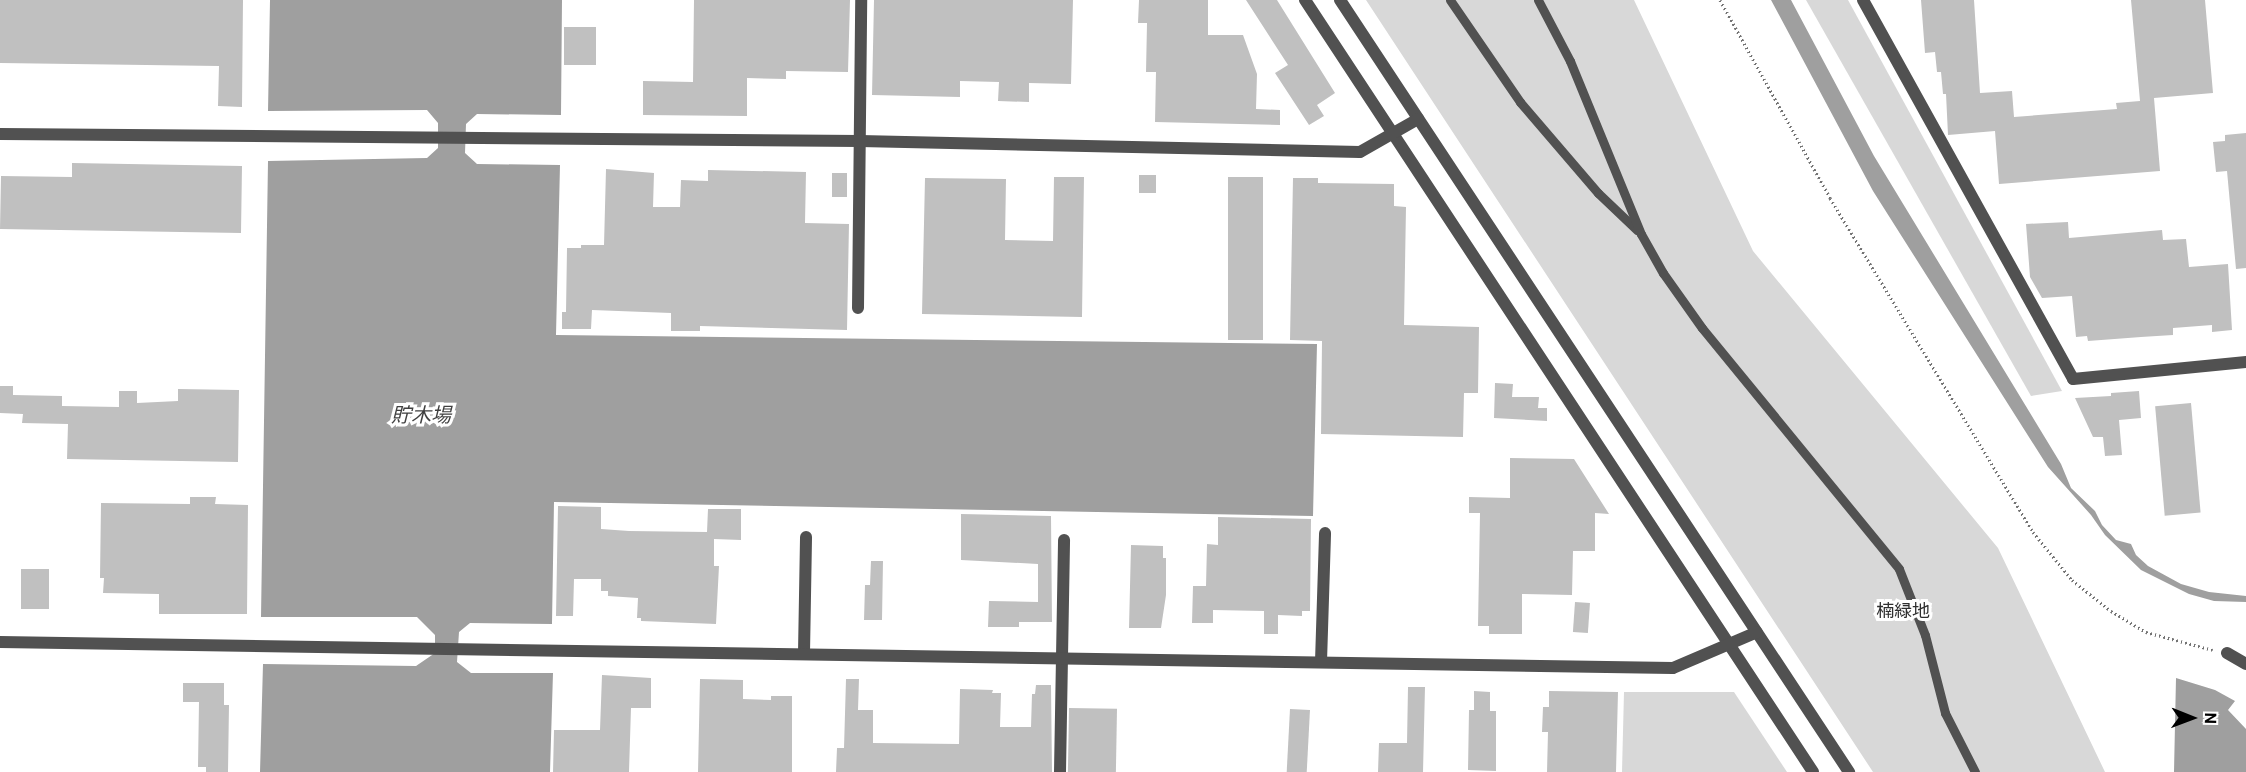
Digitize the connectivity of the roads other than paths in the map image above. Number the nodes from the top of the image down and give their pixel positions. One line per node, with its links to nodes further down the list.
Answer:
1 (861, 0): 10 (street)
2 (1305, 0): 9 (street)
3 (1340, 0): 7 (street)
4 (1449, 0): 11 (lane)
5 (1538, 0): 11 (lane)
6 (1863, 0): 13 (street)
7 (1418, 119): 9 (street); 17 (street)
8 (0, 134): 10 (street)
9 (1392, 134): 10 (street); 19 (street)
10 (860, 141): 12 (street)
11 (1641, 234): 28 (lane)
12 (858, 308)
13 (2246, 362)
14 (1325, 533): 23 (street)
15 (806, 537): 21 (street)
16 (1064, 540): 22 (street)
17 (1757, 633): 19 (street); 27 (street)
18 (0, 642): 21 (street)
19 (1728, 644): 23 (street); 26 (street)
20 (2246, 652): 24 (street)
21 (804, 653): 22 (street)
22 (1061, 657): 23 (street); 25 (street)
23 (1320, 662)
24 (2246, 664)
25 (1060, 772)
26 (1813, 772)
27 (1849, 772)
28 (1975, 772)

